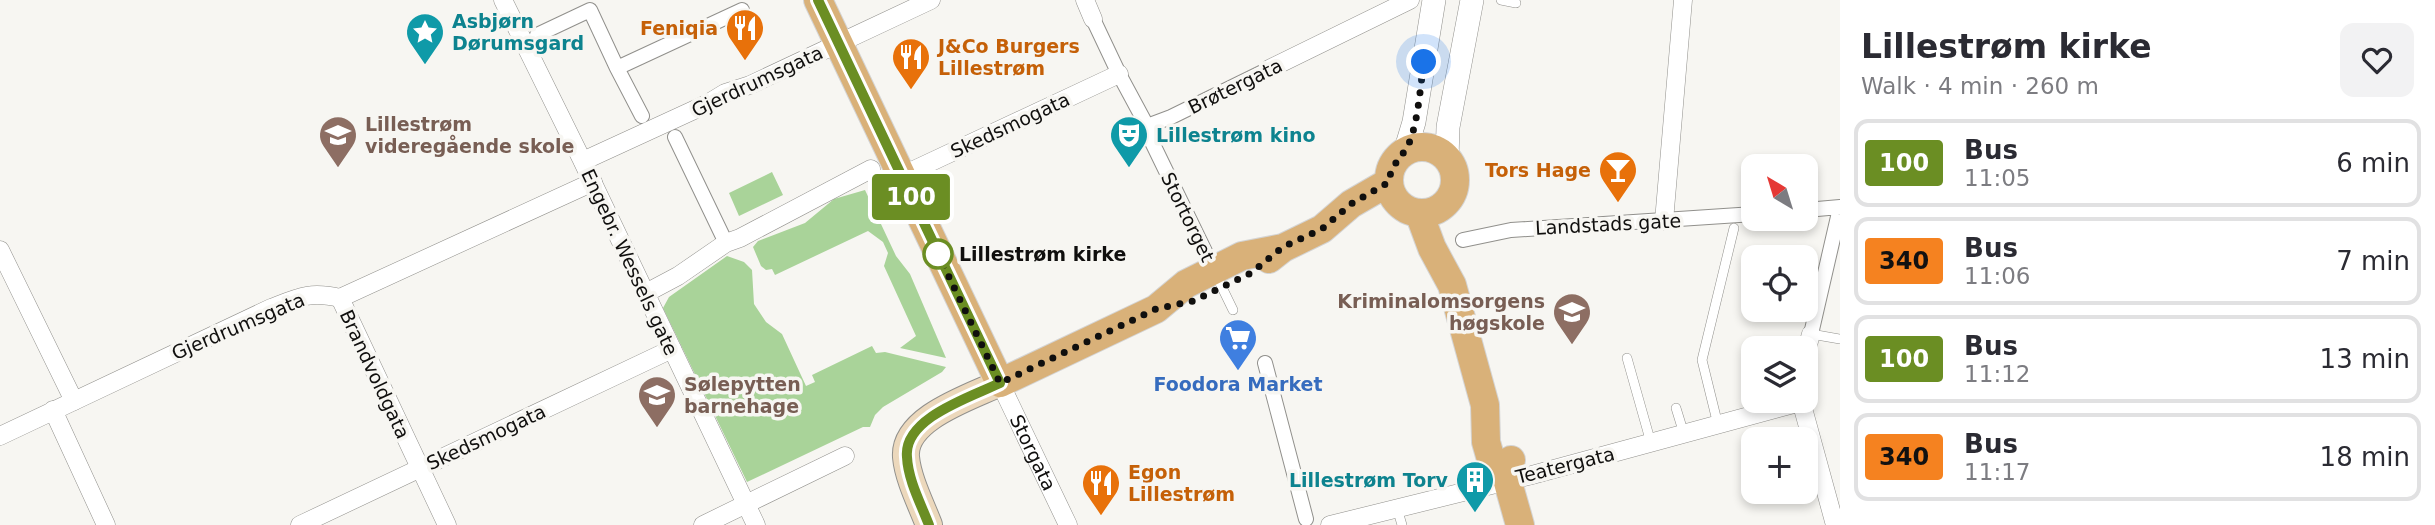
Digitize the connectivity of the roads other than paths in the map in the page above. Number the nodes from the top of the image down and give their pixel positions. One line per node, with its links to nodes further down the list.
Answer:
1 (503, 0): 22 (street, Engebr. Wessels gate)
2 (818, 0): 13 (main road, Storgata)
3 (931, 0): 13 (street, Gjerdrumsgata)
4 (1410, 0): 15 (street, Brøtergata)
5 (1433, 0): 20 (street)
6 (1472, 0): 21 (street)
7 (1501, 0): 9 (lane)
8 (1683, 0): 30 (street)
9 (1516, 3)
10 (742, 10): 14 (street)
11 (1085, 11): 16 (street)
12 (537, 34): 14 (street)
13 (839, 44): 22 (street, Gjerdrumsgata); 24 (main road, Storgata)
14 (617, 68): 17 (street)
15 (1269, 69): 18 (street, Brøtergata)
16 (1119, 74): 18 (street); 24 (street, Skedsmogata)
17 (642, 116)
18 (1147, 125): 35 (street, Stortorget)
19 (675, 137): 33 (street)
20 (1405, 152): 21 (main road); 26 (main road)
21 (1447, 159): 26 (main road)
22 (583, 161): 25 (street, Engebr. Wessels gate)
23 (872, 169): 33 (street)
24 (901, 176): 43 (main road, Storgata)
25 (593, 182): 36 (street, Engebr. Wessels gate); 37 (street)
26 (1413, 201): 35 (main road); 55 (main road)
27 (1818, 212): 29 (street)
28 (1741, 215): 30 (street, Landstads gate)
29 (1839, 215): 38 (street)
30 (1664, 222): 32 (street, Landstads gate)
31 (1734, 228): 49 (lane)
32 (1463, 240)
33 (726, 243): 36 (street)
34 (0, 250): 44 (street)
35 (1223, 289): 43 (main road)
36 (646, 293): 40 (street, Engebr. Wessels gate)
37 (340, 298): 44 (street, Gjerdrumsgata); 54 (street, Brandvoldgata)
38 (1811, 334): 39 (lane)
39 (1840, 339)
40 (672, 349): 54 (street, Skedsmogata); 56 (street, Engebr. Wessels gate)
41 (1627, 358): 52 (lane)
42 (1265, 363): 58 (street)
43 (1000, 383): 64 (main road); 65 (street, Storgata)
44 (74, 401): 46 (street, Gjerdrumsgata)
45 (1676, 408): 50 (lane)
46 (53, 410): 51 (street, Gjerdrumsgata); 59 (street)
47 (1761, 413): 49 (street, Teatergata)
48 (1804, 413): 68 (street)
49 (1718, 425): 50 (street, Teatergata)
50 (1684, 434): 52 (street, Teatergata)
51 (0, 436)
52 (1651, 443): 55 (street, Teatergata)
53 (845, 456): 56 (street)
54 (419, 468): 60 (street, Skedsmogata); 61 (street, Brandvoldgata)
55 (1507, 480): 57 (street, Teatergata); 67 (main road)
56 (746, 504): 62 (street); 63 (street, Engebr. Wessels gate)
57 (1400, 516): 66 (street, Teatergata)
58 (1306, 519)
59 (106, 525)
60 (300, 525)
61 (447, 525)
62 (703, 525)
63 (756, 525)
64 (929, 525)
65 (1068, 525)
66 (1329, 525)
67 (1520, 525)
68 (1835, 525)

